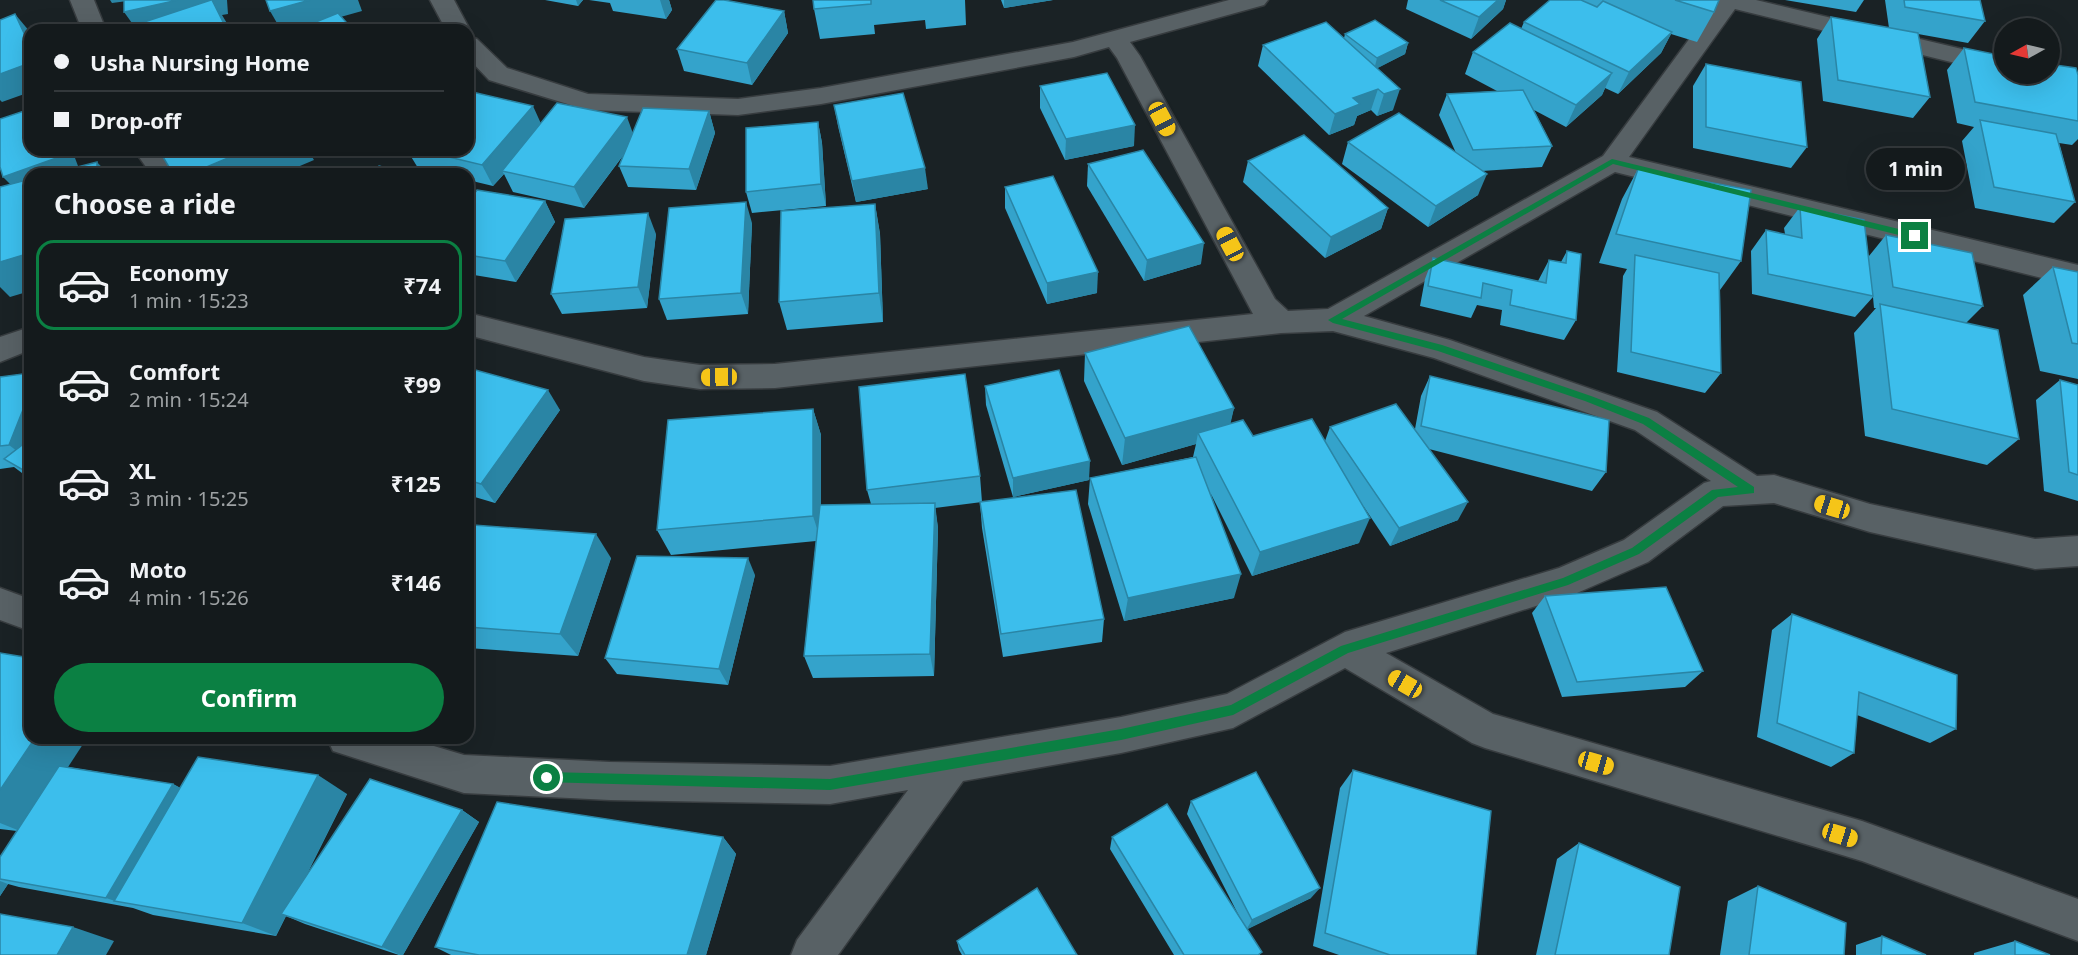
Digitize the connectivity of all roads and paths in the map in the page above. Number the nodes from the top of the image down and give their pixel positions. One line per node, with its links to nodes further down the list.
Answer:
1 (82, 0): 5 (street)
2 (442, 0): 6 (street)
3 (1256, 0): 7 (street)
4 (1730, 0): 9 (street); 10 (street)
5 (92, 24)
6 (455, 24)
7 (1114, 38): 8 (street); 13 (street)
8 (474, 50)
9 (1994, 65)
10 (1612, 162): 11 (street); 12 (street)
11 (2078, 276)
12 (1333, 320): 13 (street); 17 (street)
13 (1281, 322): 14 (street)
14 (474, 326)
15 (24, 340): 16 (street)
16 (0, 350)
17 (1751, 490): 18 (street); 21 (street)
18 (2078, 551)
19 (0, 604): 20 (street)
20 (24, 613)
21 (1345, 649): 23 (street); 24 (street)
22 (366, 744): 23 (street)
23 (951, 765): 25 (street)
24 (2078, 920)
25 (812, 955)

